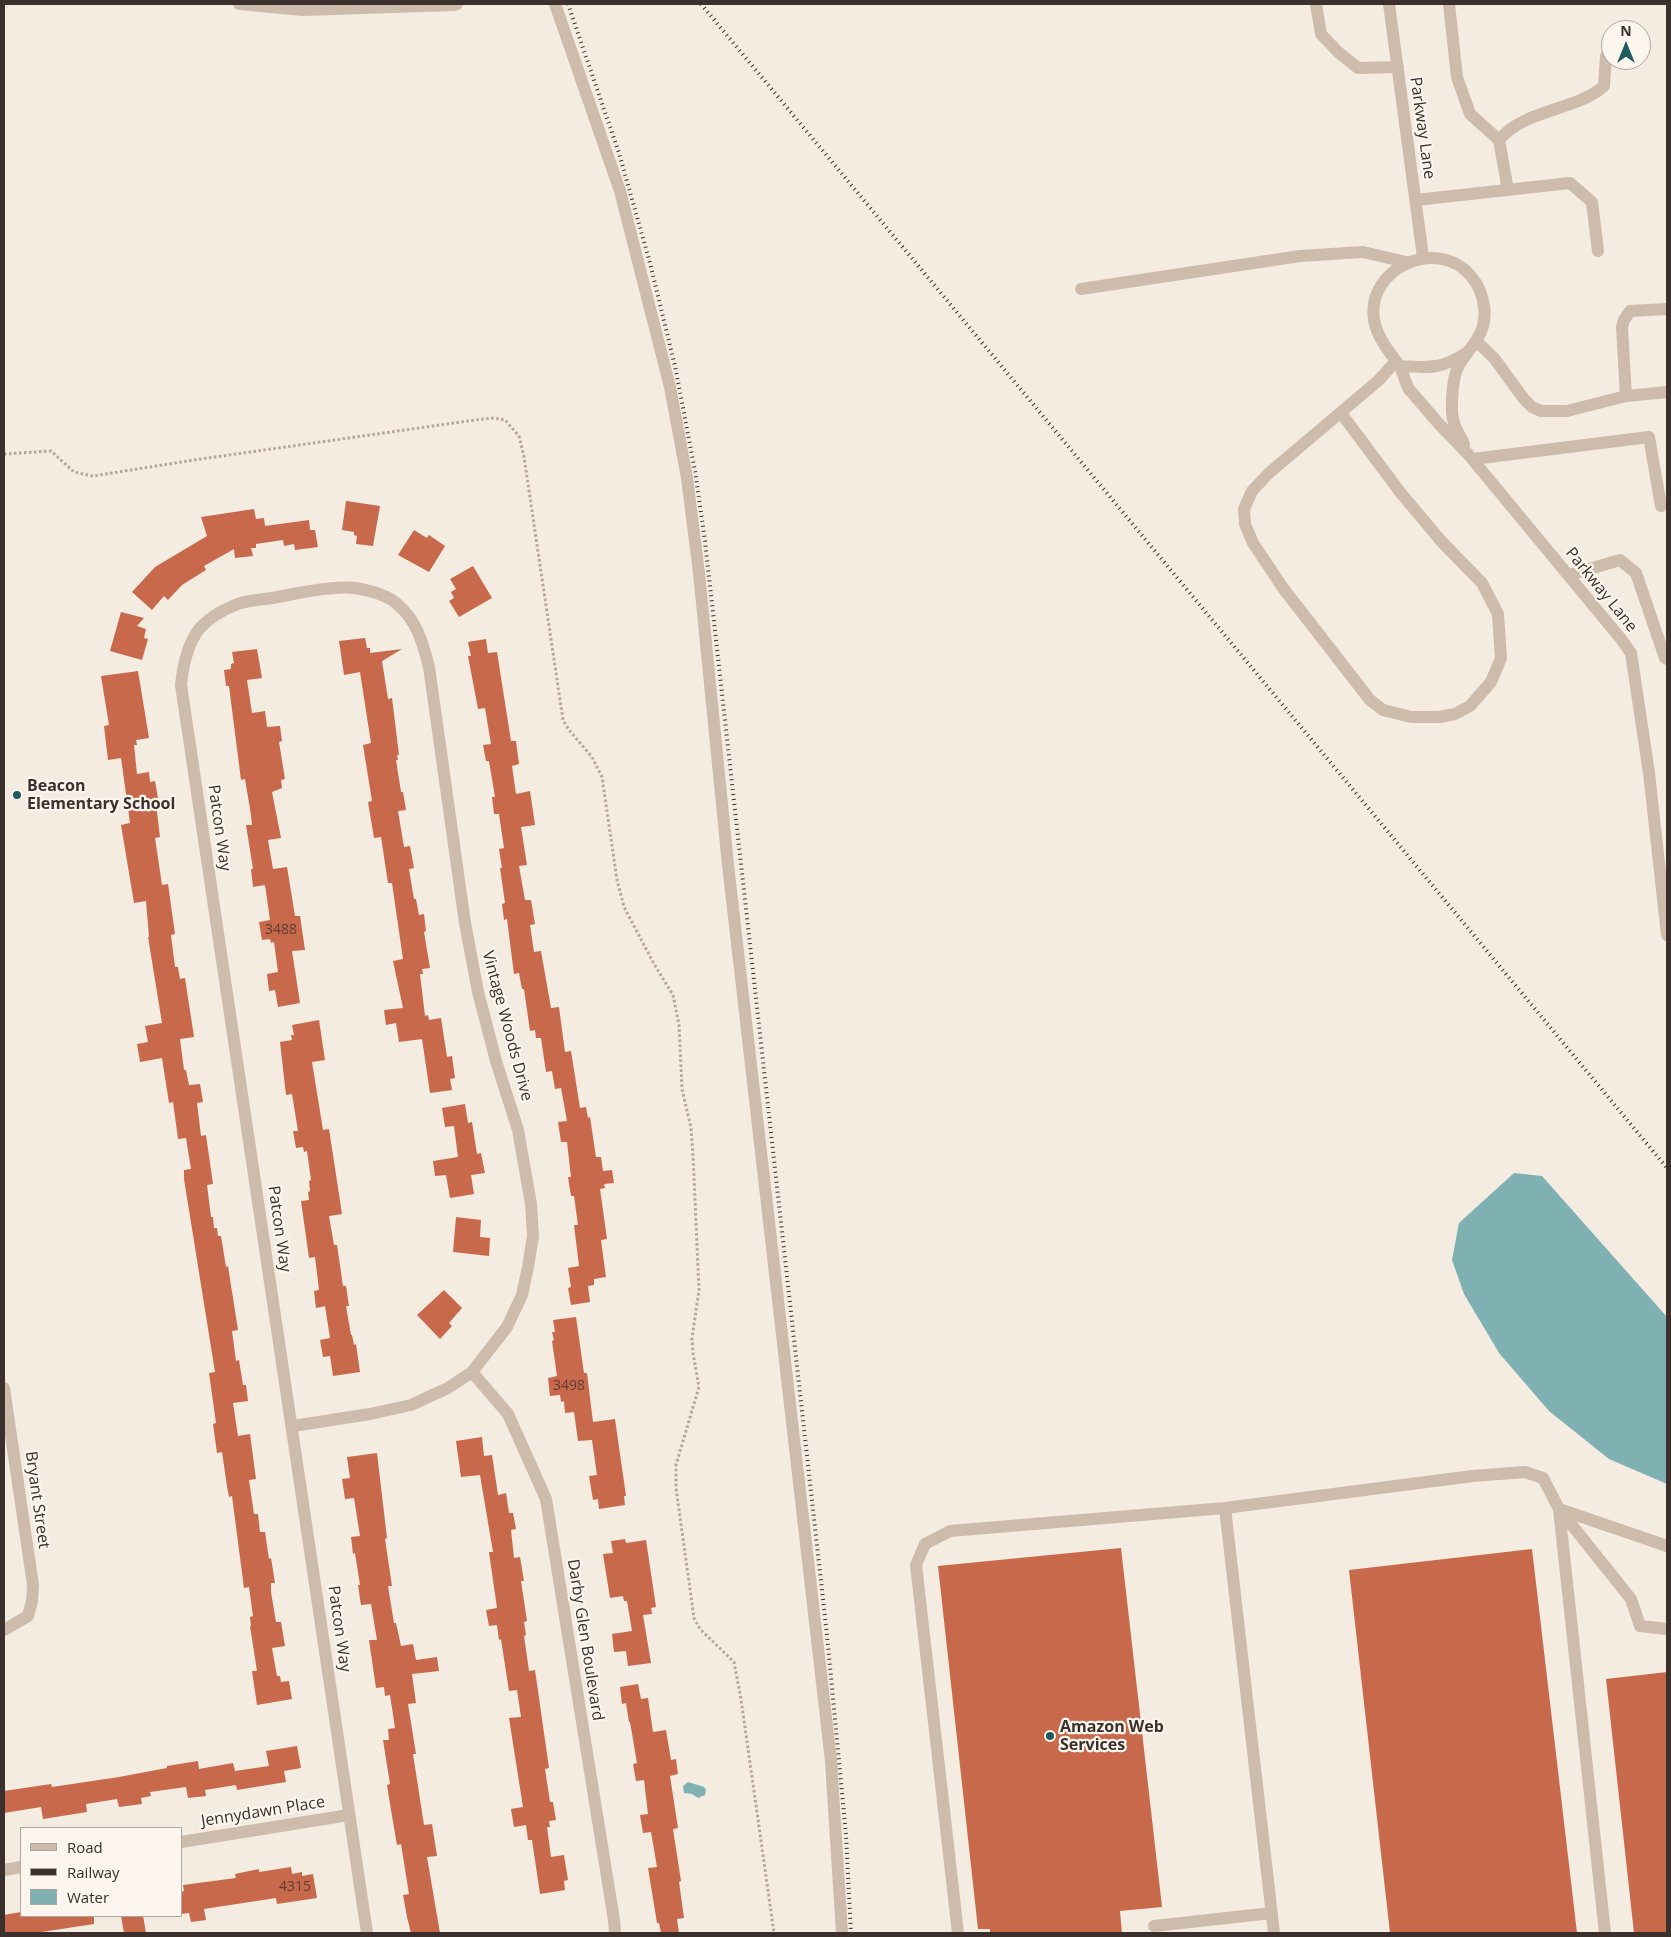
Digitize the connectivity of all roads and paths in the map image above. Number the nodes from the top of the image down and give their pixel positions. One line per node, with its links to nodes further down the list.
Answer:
1 (239, 4): 2 (street)
2 (457, 4)
3 (555, 4): 47 (street)
4 (1316, 4): 7 (street)
5 (1389, 4): 7 (street, Parkway Lane)
6 (1449, 4): 9 (street)
7 (1398, 67): 11 (street, Parkway Lane)
8 (1605, 70): 9 (street)
9 (1499, 140): 10 (street)
10 (1508, 190): 11 (street); 12 (street)
11 (1416, 200): 13 (street, Parkway Lane)
12 (1598, 251)
13 (1423, 258): 14 (street); 17 (street)
14 (1406, 262): 15 (street); 19 (street)
15 (1081, 289)
16 (1667, 309): 21 (street)
17 (1476, 341): 18 (street); 21 (street)
18 (1468, 352): 19 (street); 24 (street, Parkway Lane)
19 (1398, 363): 22 (street); 24 (street, Parkway Lane)
20 (1667, 392): 21 (street)
21 (1626, 396)
22 (1340, 413): 22 (street)
23 (4, 454): 46 (path)
24 (1471, 456): 25 (street); 26 (street, Parkway Lane)
25 (1661, 506)
26 (1569, 575): 28 (street); 29 (street, Parkway Lane)
27 (289, 595): 30 (street, Vintage Woods Drive); 32 (street, Patcon Way)
28 (1667, 659)
29 (1667, 935)
30 (472, 1372): 32 (street, Vintage Woods Drive); 45 (street, Darby Glen Boulevard)
31 (4, 1388): 37 (street, Bryant Street)
32 (293, 1426): 38 (street, Patcon Way)
33 (1225, 1508): 34 (street); 42 (street); 48 (street)
34 (1559, 1509): 35 (street); 36 (street); 50 (street)
35 (1667, 1546)
36 (1667, 1629)
37 (4, 1630)
38 (349, 1815): 39 (street, Jennydawn Place); 44 (street, Patcon Way)
39 (182, 1842)
40 (20, 1867): 41 (street)
41 (4, 1870)
42 (1272, 1913): 43 (street); 49 (street)
43 (1154, 1926)
44 (367, 1933)
45 (615, 1933)
46 (774, 1933)
47 (842, 1933)
48 (958, 1933)
49 (1274, 1933)
50 (1605, 1933)

